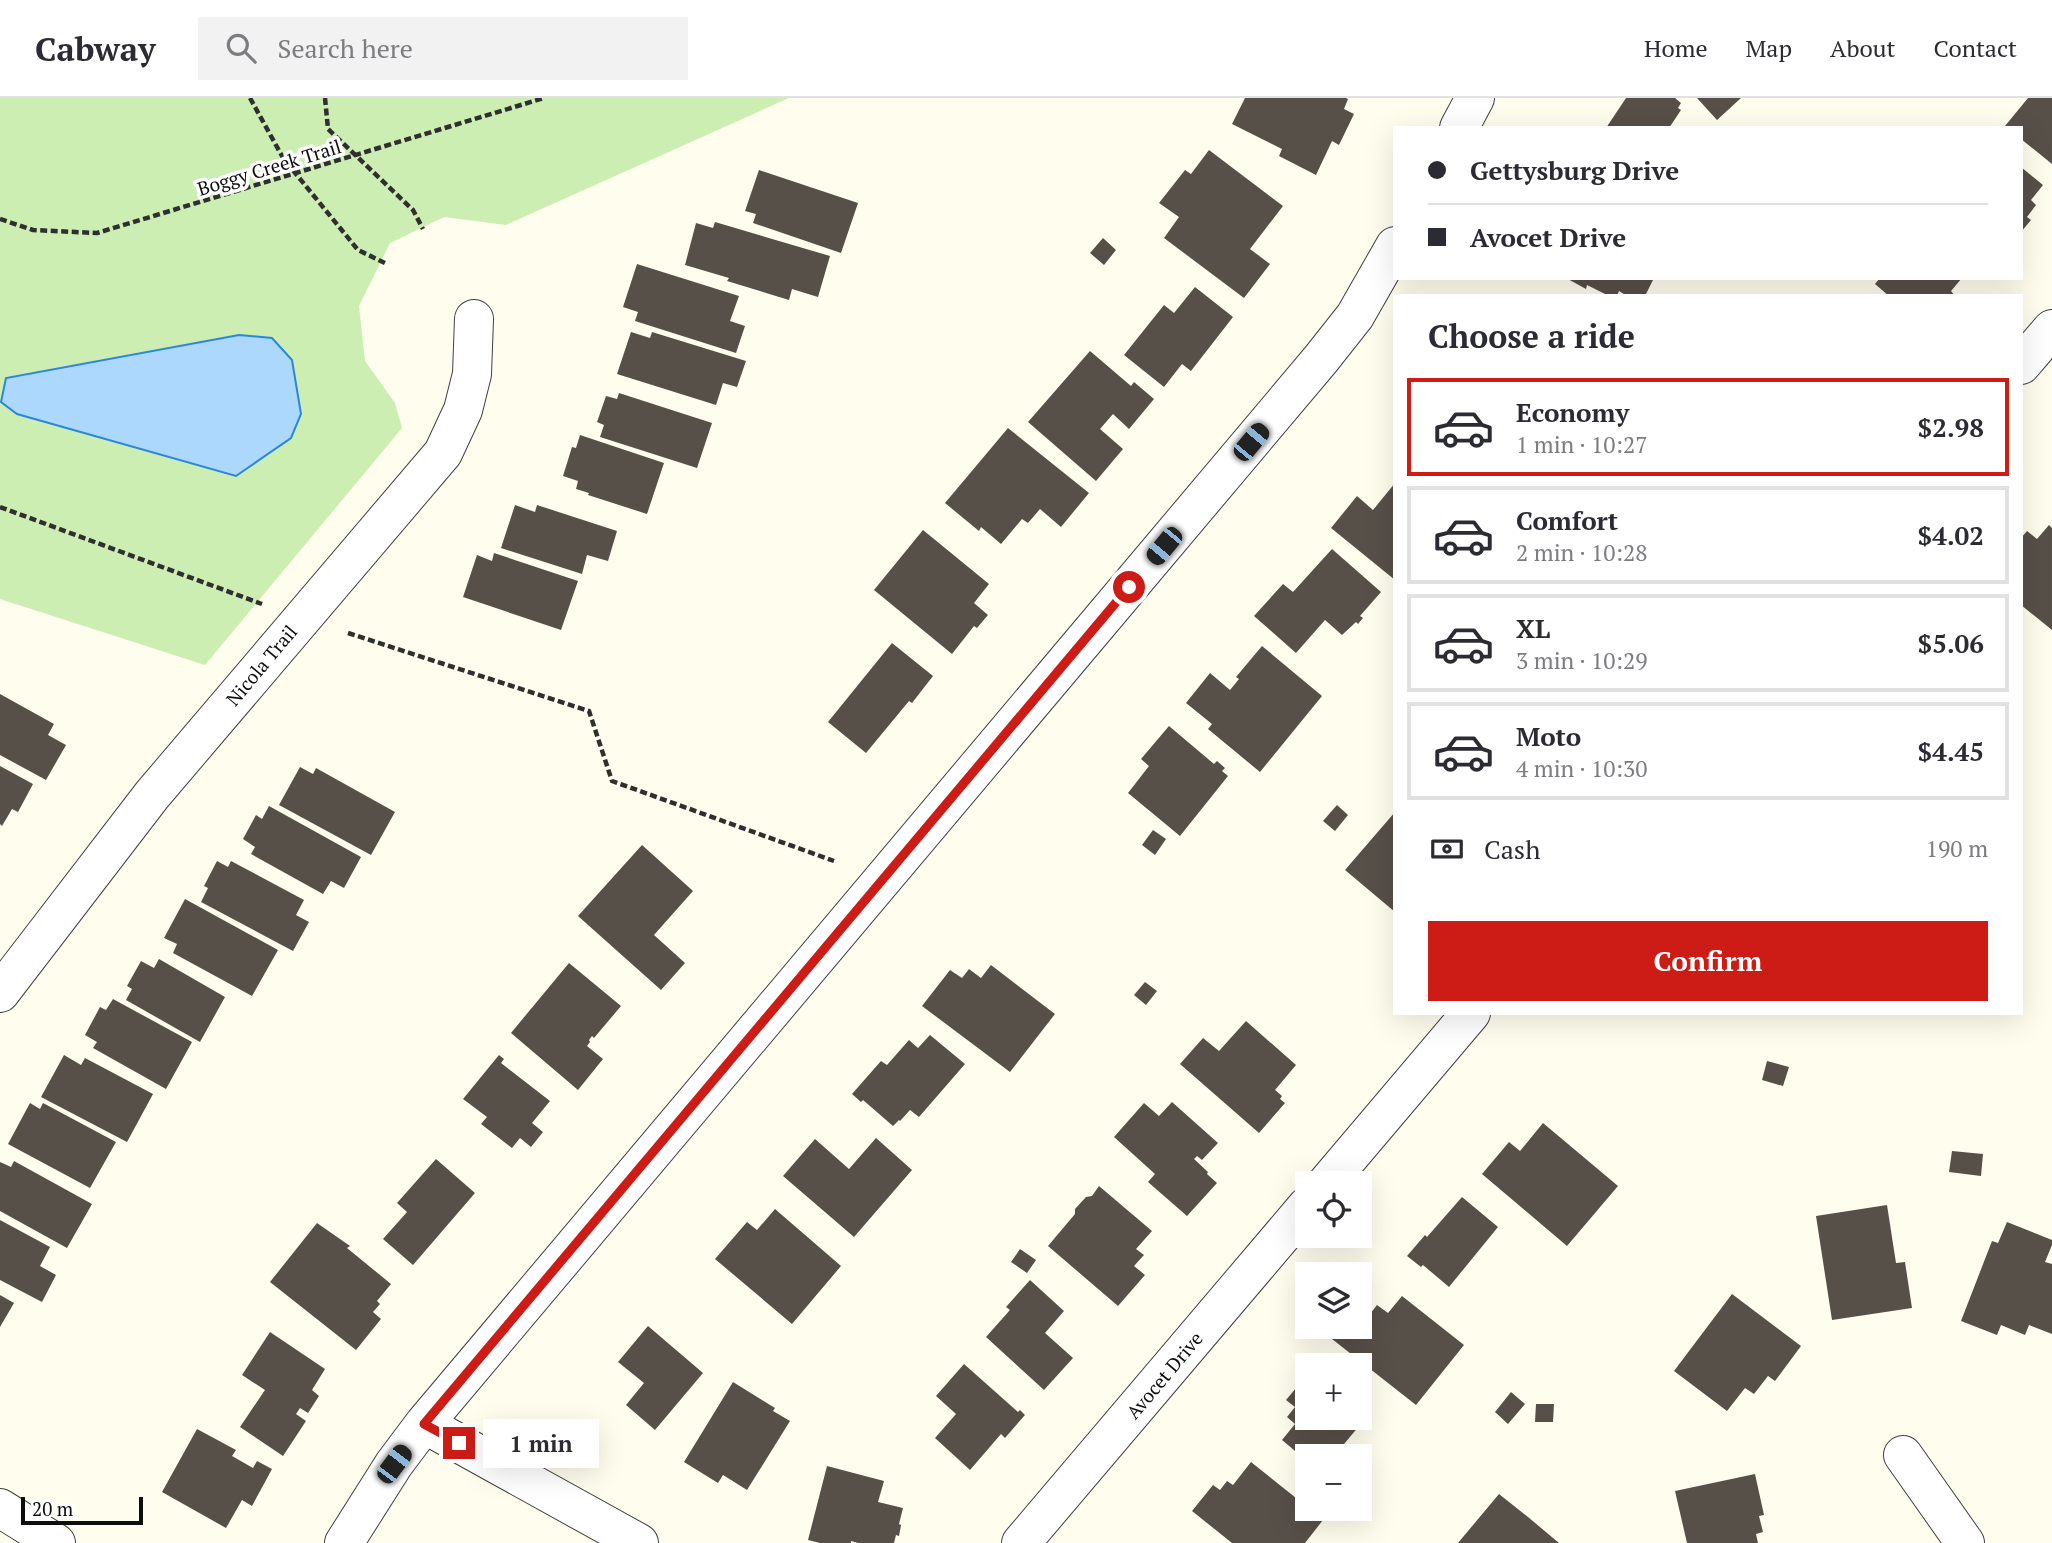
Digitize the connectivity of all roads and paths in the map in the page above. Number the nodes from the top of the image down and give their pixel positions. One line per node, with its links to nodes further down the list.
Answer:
1 (250, 98): 7 (path)
2 (325, 98): 6 (path)
3 (544, 98): 6 (path, Boggy Creek Trail)
4 (1475, 98): 5 (street)
5 (1460, 126)
6 (355, 156): 7 (path, Boggy Creek Trail); 9 (path)
7 (296, 174): 8 (path, Boggy Creek Trail); 11 (path)
8 (0, 219)
9 (423, 229)
10 (1393, 250): 23 (street)
11 (385, 263)
12 (474, 319): 19 (street, Nicola Trail)
13 (2052, 329): 14 (street)
14 (2023, 363)
15 (0, 508): 16 (path)
16 (266, 605)
17 (348, 633): 18 (path)
18 (834, 861)
19 (0, 993)
20 (1469, 1015): 21 (street)
21 (1337, 1171)
22 (1295, 1220): 29 (street, Avocet Drive)
23 (424, 1424): 27 (street); 28 (street)
24 (1903, 1455): 30 (street)
25 (0, 1508): 26 (street)
26 (57, 1543)
27 (344, 1543)
28 (639, 1543)
29 (1021, 1543)
30 (1965, 1543)

